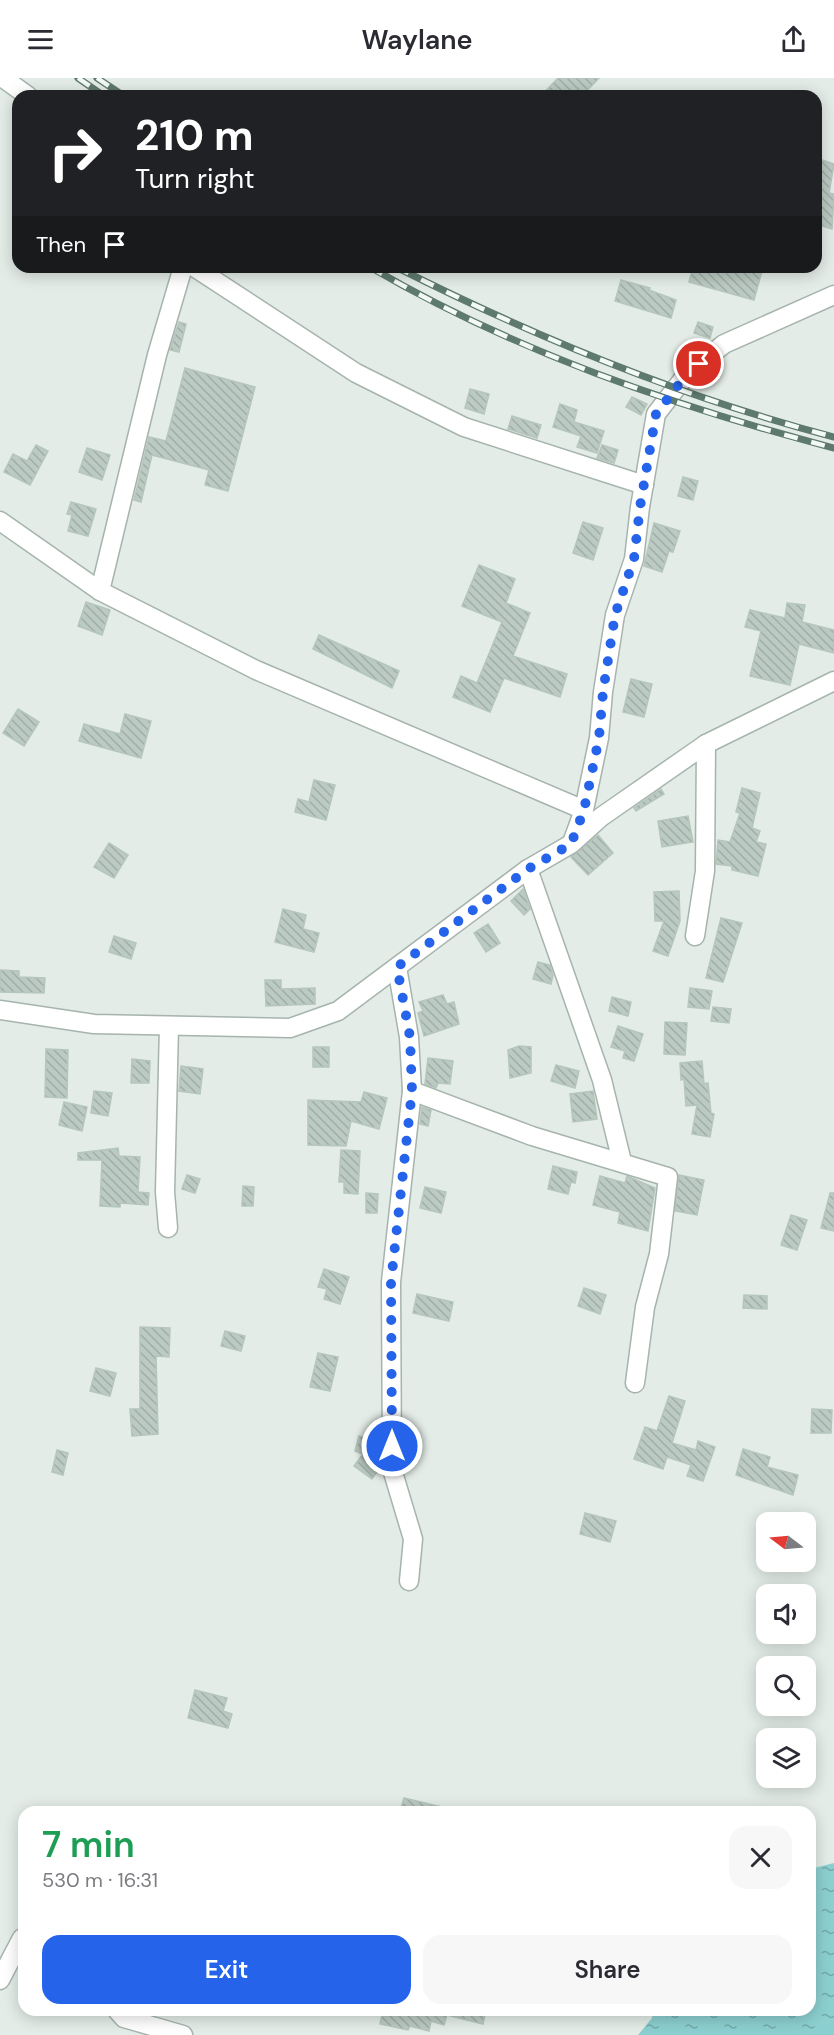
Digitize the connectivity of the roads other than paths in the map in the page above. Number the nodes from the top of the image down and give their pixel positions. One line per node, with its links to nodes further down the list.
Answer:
1 (3, 78): 2 (street)
2 (20, 90)
3 (181, 273): 8 (street)
4 (203, 273): 6 (street)
5 (834, 295): 6 (street)
6 (644, 485): 11 (street)
7 (0, 521): 8 (street)
8 (100, 591): 11 (street)
9 (834, 681): 10 (street)
10 (706, 744): 12 (street); 14 (street)
11 (584, 810): 12 (street)
12 (571, 844): 13 (street)
13 (528, 869): 15 (street); 19 (street)
14 (695, 936)
15 (397, 967): 17 (street); 18 (street)
16 (0, 1010): 17 (street)
17 (169, 1026): 20 (street)
18 (412, 1091): 19 (street); 22 (street)
19 (622, 1162): 21 (street)
20 (168, 1228)
21 (635, 1383)
22 (409, 1581)
23 (18, 1946): 24 (street)
24 (0, 1980)
25 (122, 2016): 26 (street)
26 (183, 2035)

